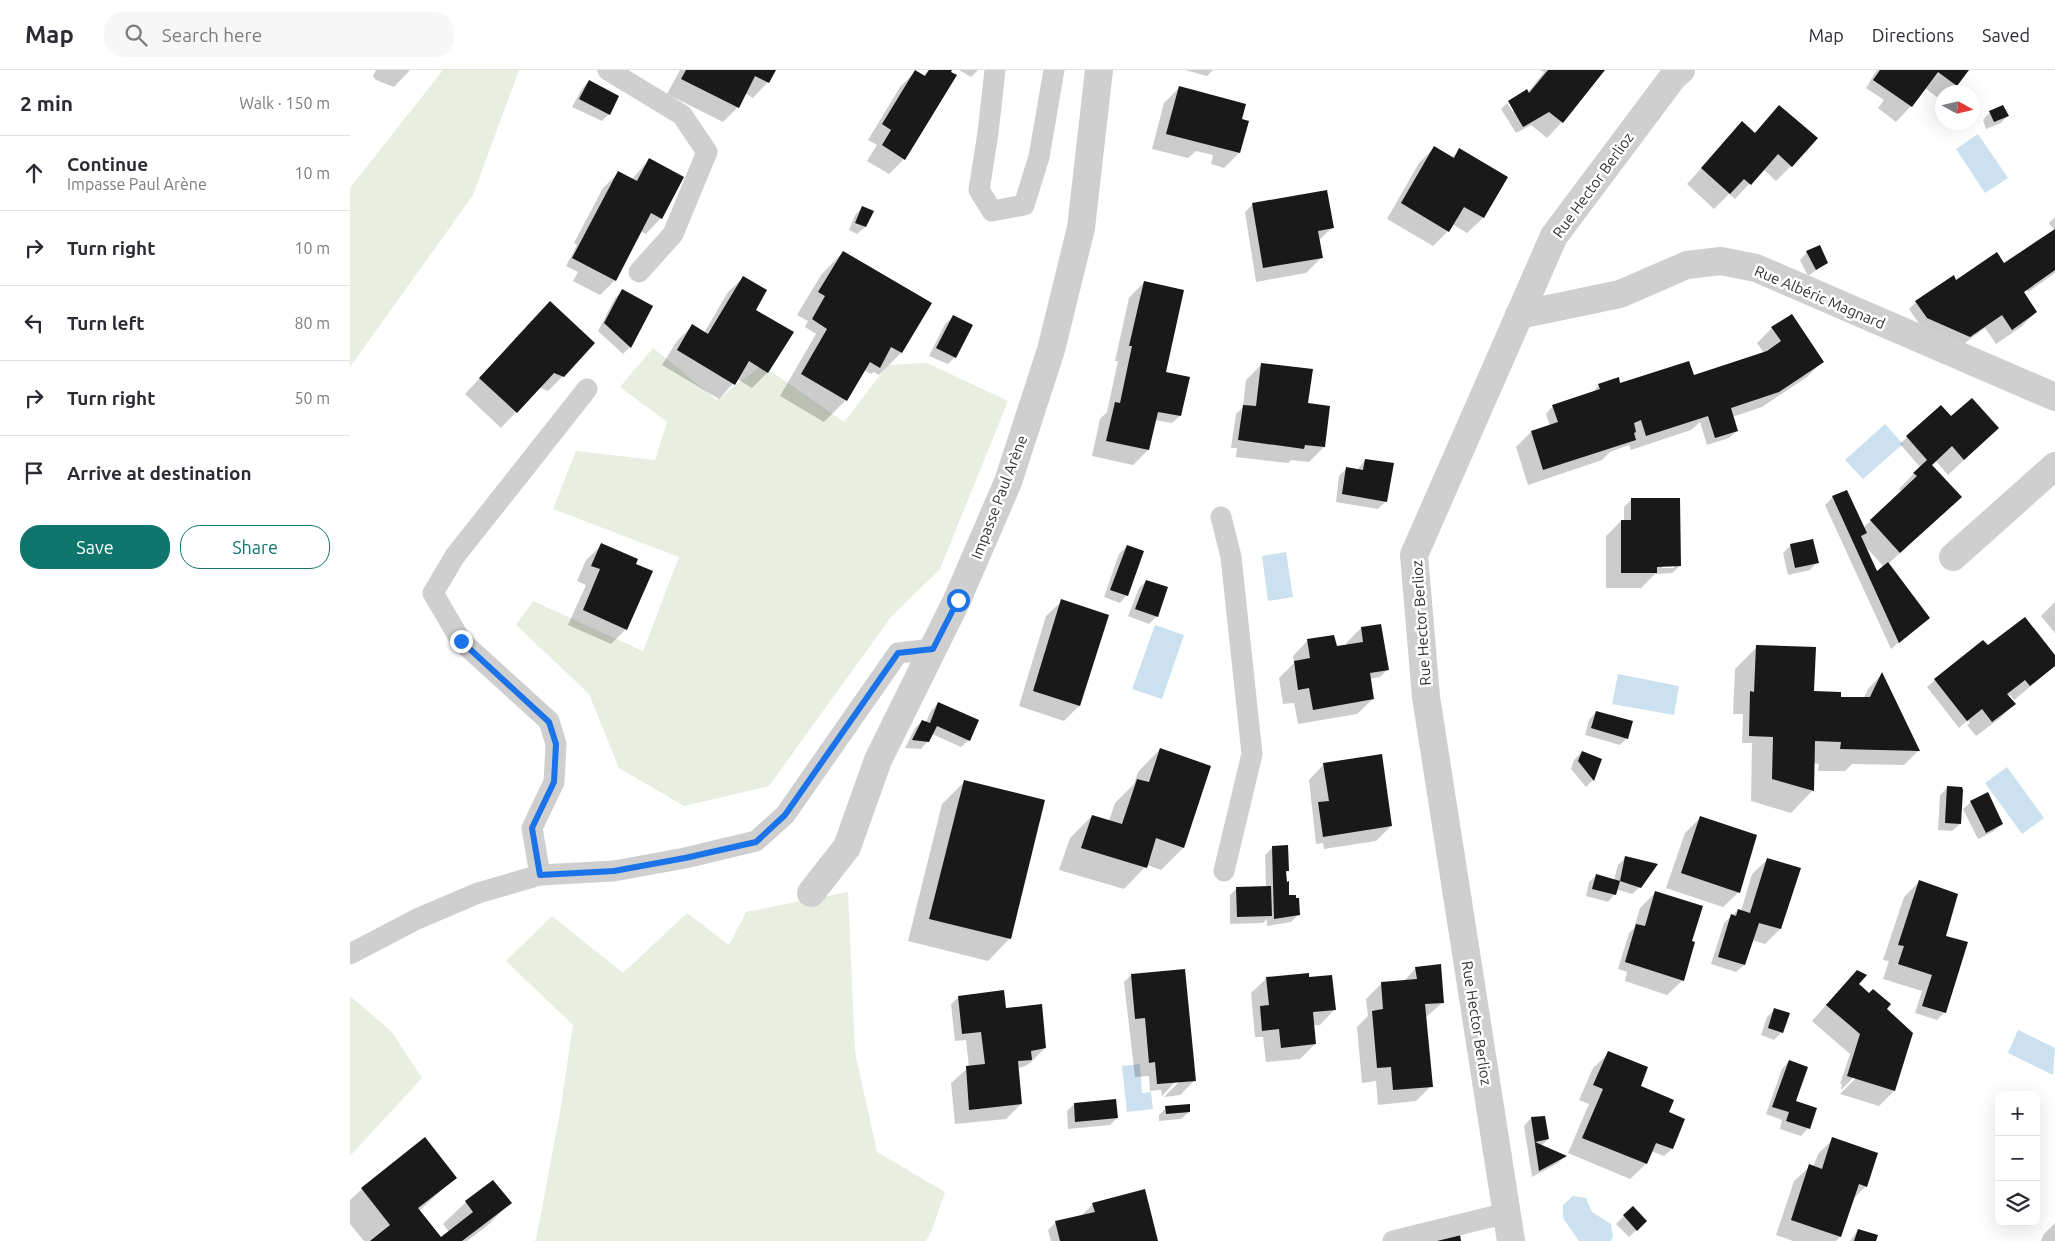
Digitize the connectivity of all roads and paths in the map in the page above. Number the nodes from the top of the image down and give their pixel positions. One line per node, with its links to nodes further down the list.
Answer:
1 (608, 70): 6 (lane)
2 (995, 70): 3 (lane)
3 (1054, 70)
4 (1099, 70): 13 (street, Impasse Paul Arène)
5 (1681, 70): 7 (street, Rue Hector Berlioz)
6 (639, 272)
7 (1519, 315): 9 (street, Rue Albéric Magnard); 18 (street, Rue Hector Berlioz)
8 (587, 389): 15 (lane)
9 (2055, 397)
10 (2055, 466): 12 (street)
11 (1222, 517): 14 (lane)
12 (1953, 557)
13 (933, 649): 15 (lane); 16 (street, Impasse Paul Arène)
14 (1224, 871)
15 (540, 875): 17 (lane)
16 (811, 893)
17 (350, 954)
18 (1506, 1213): 19 (lane); 20 (street, Rue Hector Berlioz)
19 (1393, 1241)
20 (1511, 1241)

